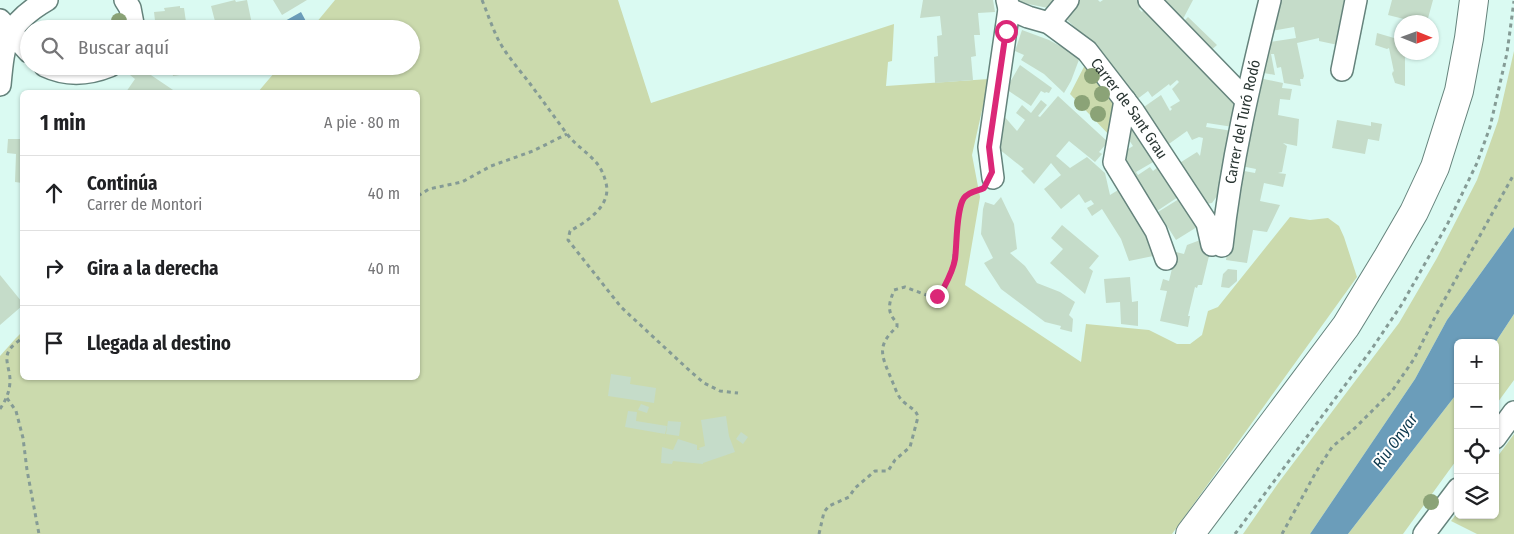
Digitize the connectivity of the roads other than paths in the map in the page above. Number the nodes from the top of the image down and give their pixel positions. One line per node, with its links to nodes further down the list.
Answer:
1 (47, 0): 11 (street)
2 (125, 0): 9 (street)
3 (1068, 0): 10 (street)
4 (1149, 0): 15 (street)
5 (1270, 0): 18 (street, Carrer del Turó Rodó)
6 (1356, 0): 13 (street)
7 (1474, 0): 25 (main road)
8 (1008, 4): 10 (street, Carrer de Sant Grau); 17 (street)
9 (132, 20)
10 (1049, 23): 16 (street, Carrer de Sant Grau)
11 (6, 25): 12 (street); 14 (street)
12 (20, 41)
13 (1342, 70)
14 (0, 86)
15 (1244, 98)
16 (1125, 100): 19 (street, Carrer de Sant Grau); 21 (street)
17 (992, 175)
18 (1227, 204): 19 (street); 20 (street, Carrer del Turó Rodó)
19 (1202, 216): 20 (street, Carrer de Sant Grau)
20 (1217, 245)
21 (1166, 259)
22 (1514, 412): 23 (street)
23 (1499, 433)
24 (1454, 494): 26 (street)
25 (1190, 534)
26 (1424, 534)

